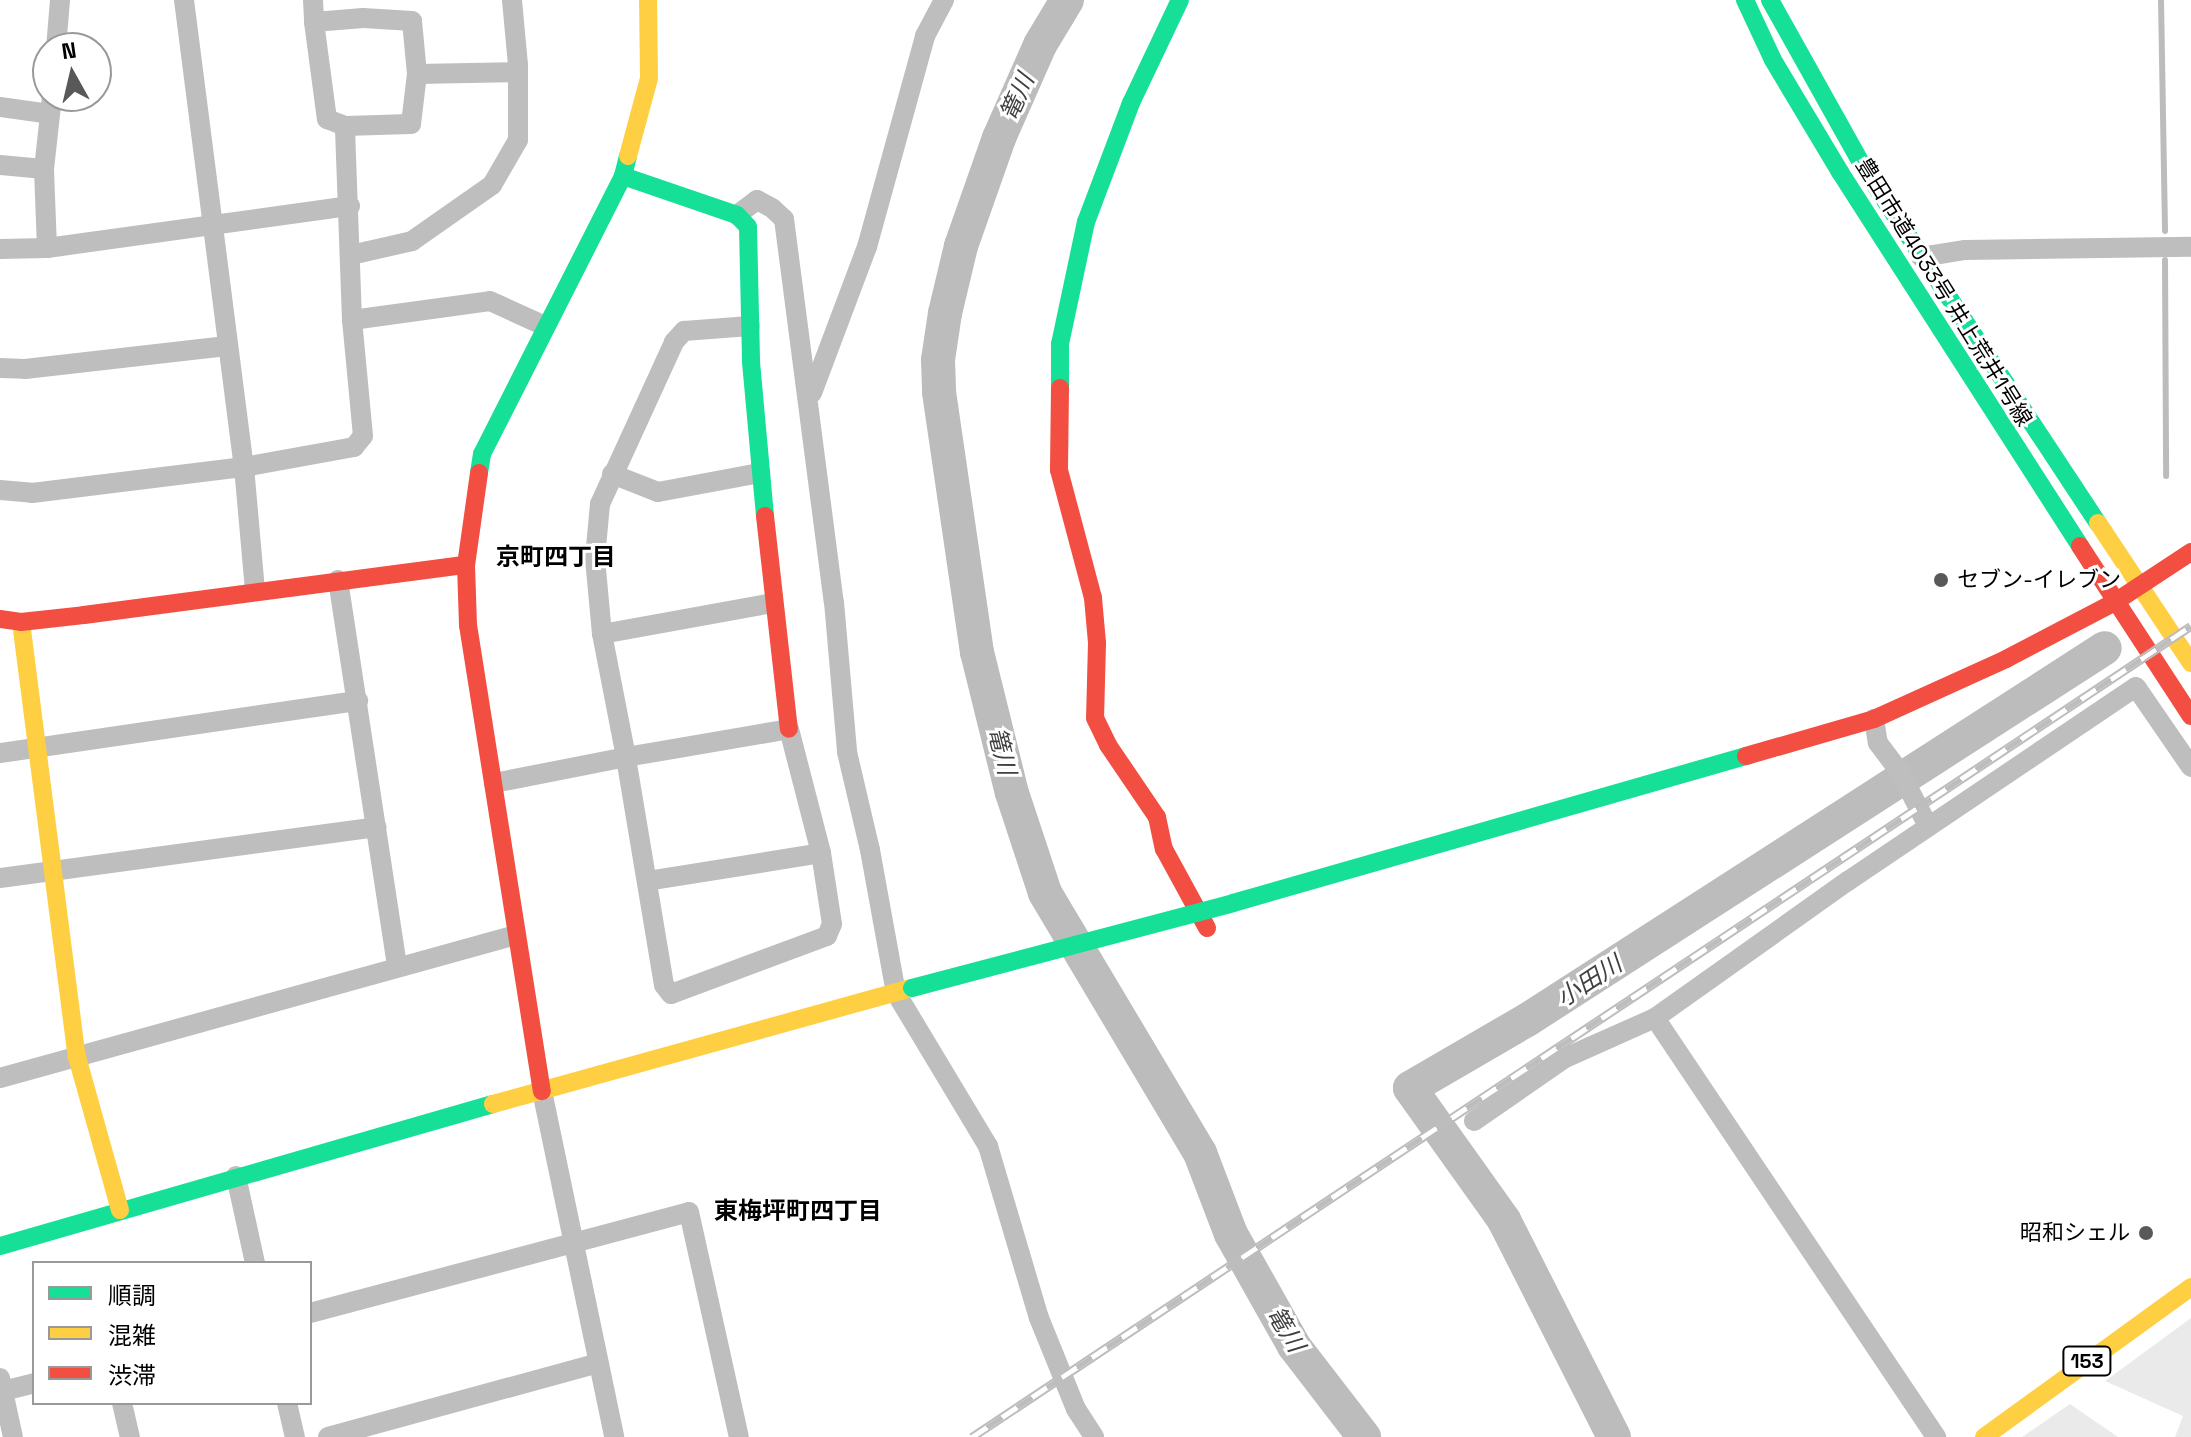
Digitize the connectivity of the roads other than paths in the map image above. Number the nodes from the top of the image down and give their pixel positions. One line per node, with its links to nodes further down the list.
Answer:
1 (60, 0): 11 (street)
2 (184, 0): 23 (street)
3 (313, 0): 10 (street)
4 (512, 0): 12 (street)
5 (648, 0): 20 (main road)
6 (944, 0): 34 (street)
7 (1180, 0): 65 (main road)
8 (1745, 0): 44 (main road, 豊田市道4033号 井上荒井1号線)
9 (1770, 0): 28 (main road, 豊田市道4033号 井上荒井1号線)
10 (314, 22): 13 (street); 17 (street)
11 (57, 32)
12 (517, 72): 13 (street); 27 (street)
13 (417, 74): 17 (street)
14 (32, 106): 15 (street)
15 (0, 107)
16 (50, 112): 19 (street)
17 (345, 126): 21 (street)
18 (0, 165): 19 (street)
19 (44, 169): 25 (street)
20 (623, 176): 22 (main road); 30 (main road)
21 (350, 206): 23 (street); 27 (street)
22 (737, 215): 31 (main road); 34 (street)
23 (211, 224): 25 (street); 32 (street)
24 (2191, 247): 28 (street)
25 (47, 248): 26 (street)
26 (0, 249)
27 (351, 255): 29 (street)
28 (1921, 257): 42 (main road, 豊田市道4033号 井上荒井1号線)
29 (352, 320): 30 (street); 35 (street)
30 (545, 326): 40 (main road)
31 (750, 326): 36 (main road); 37 (street)
32 (227, 346): 33 (street); 35 (street)
33 (0, 368)
34 (809, 404): 68 (street)
35 (244, 467): 38 (street); 43 (street)
36 (760, 473): 37 (street); 45 (main road)
37 (612, 474): 48 (street)
38 (0, 490)
39 (2191, 552): 42 (main road)
40 (466, 565): 41 (main road); 58 (main road)
41 (338, 580): 43 (main road); 50 (street)
42 (2139, 584): 44 (main road); 49 (main road, 豊田市道4033号 井上荒井1号線)
43 (255, 591): 47 (main road)
44 (2115, 602): 51 (main road, 豊田市道4033号 井上荒井1号線); 52 (main road)
45 (772, 603): 48 (street); 53 (main road)
46 (0, 619): 47 (main road)
47 (21, 622): 54 (main road)
48 (602, 634): 56 (street)
49 (2191, 663)
50 (358, 701): 54 (street); 60 (street)
51 (2191, 716)
52 (1874, 719): 59 (street); 68 (main road, bridge)
53 (789, 729): 56 (street); 61 (street)
54 (38, 748): 55 (street); 62 (main road)
55 (0, 753)
56 (626, 757): 58 (street); 64 (street)
57 (2191, 767): 59 (street)
58 (494, 783): 66 (main road)
59 (1928, 826): 69 (street)
60 (377, 827): 62 (street); 67 (street)
61 (821, 853): 64 (street); 64 (street)
62 (52, 871): 63 (street); 70 (main road)
63 (0, 878)
64 (647, 881)
65 (1207, 928)
66 (516, 935): 67 (street); 72 (main road)
67 (397, 966): 70 (street)
68 (904, 990): 72 (main road); 92 (street)
69 (1655, 1018): 73 (street); 93 (street)
70 (77, 1057): 71 (street); 75 (main road)
71 (0, 1078)
72 (542, 1091): 74 (main road); 76 (street)
73 (1474, 1121)
74 (236, 1176): 75 (main road); 78 (street)
75 (120, 1210): 77 (main road)
76 (572, 1242): 80 (street); 81 (street); 91 (street)
77 (0, 1246)
78 (255, 1261)
79 (2191, 1287): 94 (main road, 153)
80 (312, 1312)
81 (598, 1363): 89 (street); 90 (street)
82 (32, 1383): 83 (street)
83 (1, 1385): 86 (street)
84 (122, 1405): 87 (street)
85 (287, 1405): 88 (street)
86 (13, 1437)
87 (130, 1437)
88 (295, 1437)
89 (328, 1437)
90 (614, 1437)
91 (739, 1437)
92 (1094, 1437)
93 (1936, 1437)
94 (1984, 1437)

